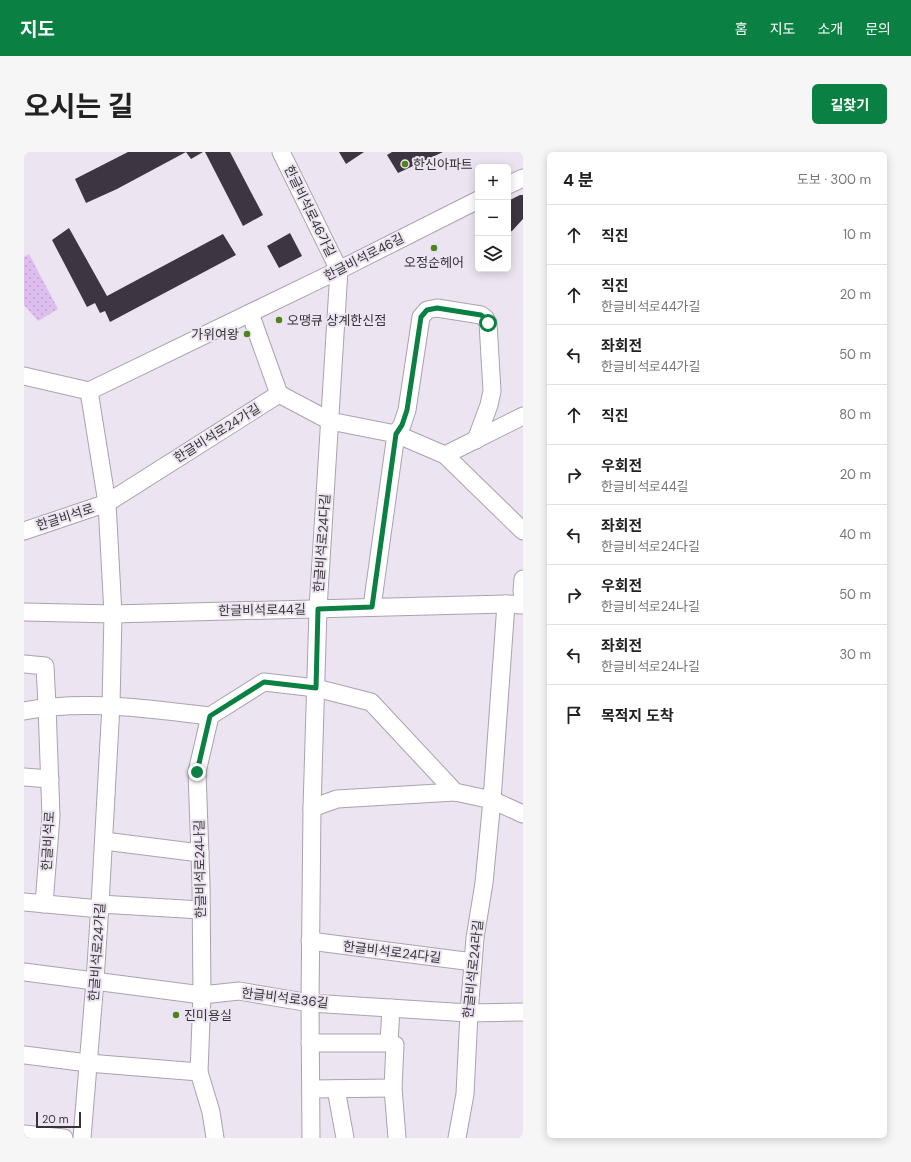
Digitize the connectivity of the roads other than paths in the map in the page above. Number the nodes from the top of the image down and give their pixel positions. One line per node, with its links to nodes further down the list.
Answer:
1 (281, 152): 5 (street, 한글비석로46가길)
2 (523, 178): 3 (street)
3 (511, 184)
4 (475, 202): 5 (street, 한글비석로46길)
5 (339, 270): 6 (street, 한글비석로46길); 11 (street, 한글비석로24다길)
6 (250, 313): 8 (street, 한글비석로46길); 9 (street)
7 (24, 376): 8 (street)
8 (89, 391): 15 (street, 한글비석로24가길)
9 (279, 394): 11 (street); 15 (street, 한글비석로24가길)
10 (523, 416): 13 (street)
11 (330, 421): 12 (street); 23 (street, 한글비석로24다길)
12 (396, 434): 13 (street); 14 (street); 22 (street)
13 (476, 440): 14 (street)
14 (445, 455): 17 (street)
15 (107, 503): 16 (street, 한글비석로); 25 (street, 한글비석로24가길)
16 (24, 531)
17 (523, 531)
18 (523, 579): 19 (street)
19 (523, 600)
20 (506, 604): 21 (street, 한글비석로44길); 22 (street, 한글비석로44길); 35 (street, 한글비석로24라길)
21 (523, 605)
22 (372, 607): 23 (street, 한글비석로44길)
23 (318, 609): 25 (street, 한글비석로44길); 27 (street, 한글비석로24다길)
24 (24, 612): 25 (street, 한글비석로44길)
25 (113, 614): 28 (street, 한글비석로24가길)
26 (24, 664): 29 (street, 한글비석로)
27 (316, 688): 31 (street); 34 (street); 36 (street, 한글비석로24다길)
28 (111, 705): 29 (street); 31 (street); 38 (street, 한글비석로24가길)
29 (48, 706): 30 (street); 33 (street, 한글비석로)
30 (24, 711)
31 (210, 716): 39 (street, 한글비석로24나길)
32 (24, 777): 33 (street)
33 (50, 778): 41 (street, 한글비석로)
34 (455, 792): 35 (street); 36 (street)
35 (492, 800): 37 (street); 45 (street, 한글비석로24라길)
36 (312, 808): 44 (street, 한글비석로24다길)
37 (523, 814)
38 (104, 841): 39 (street); 42 (street, 한글비석로24가길)
39 (200, 853): 43 (street, 한글비석로24나길)
40 (24, 902): 41 (street)
41 (44, 904): 42 (street)
42 (100, 906): 43 (street); 47 (street, 한글비석로24가길)
43 (201, 910): 48 (street, 한글비석로24나길)
44 (310, 942): 45 (street, 한글비석로24다길); 49 (street, 한글비석로24다길)
45 (473, 962): 52 (street, 한글비석로24라길)
46 (24, 972): 47 (street, 한글비석로36길)
47 (96, 981): 48 (street, 한글비석로36길); 56 (street, 한글비석로24가길)
48 (202, 995): 49 (street, 한글비석로36길); 57 (street, 한글비석로24나길)
49 (310, 1003): 50 (street, 한글비석로36길); 53 (street, 한글비석로24다길)
50 (391, 1008): 52 (street, 한글비석로36길); 54 (street)
51 (523, 1012): 52 (street, 한글비석로36길)
52 (468, 1013): 68 (street, 한글비석로24라길)
53 (310, 1043): 54 (street); 59 (street, 한글비석로24다길)
54 (389, 1043): 58 (street)
55 (24, 1055): 56 (street)
56 (88, 1063): 57 (street); 63 (street, 한글비석로24가길)
57 (199, 1072): 64 (street, 한글비석로24나길)
58 (394, 1088): 60 (street); 67 (street)
59 (311, 1089): 60 (street); 65 (street, 한글비석로24다길)
60 (336, 1089): 66 (street)
61 (24, 1134): 62 (street)
62 (64, 1138)
63 (82, 1138)
64 (215, 1138)
65 (311, 1138)
66 (345, 1138)
67 (398, 1138)
68 (457, 1138)

